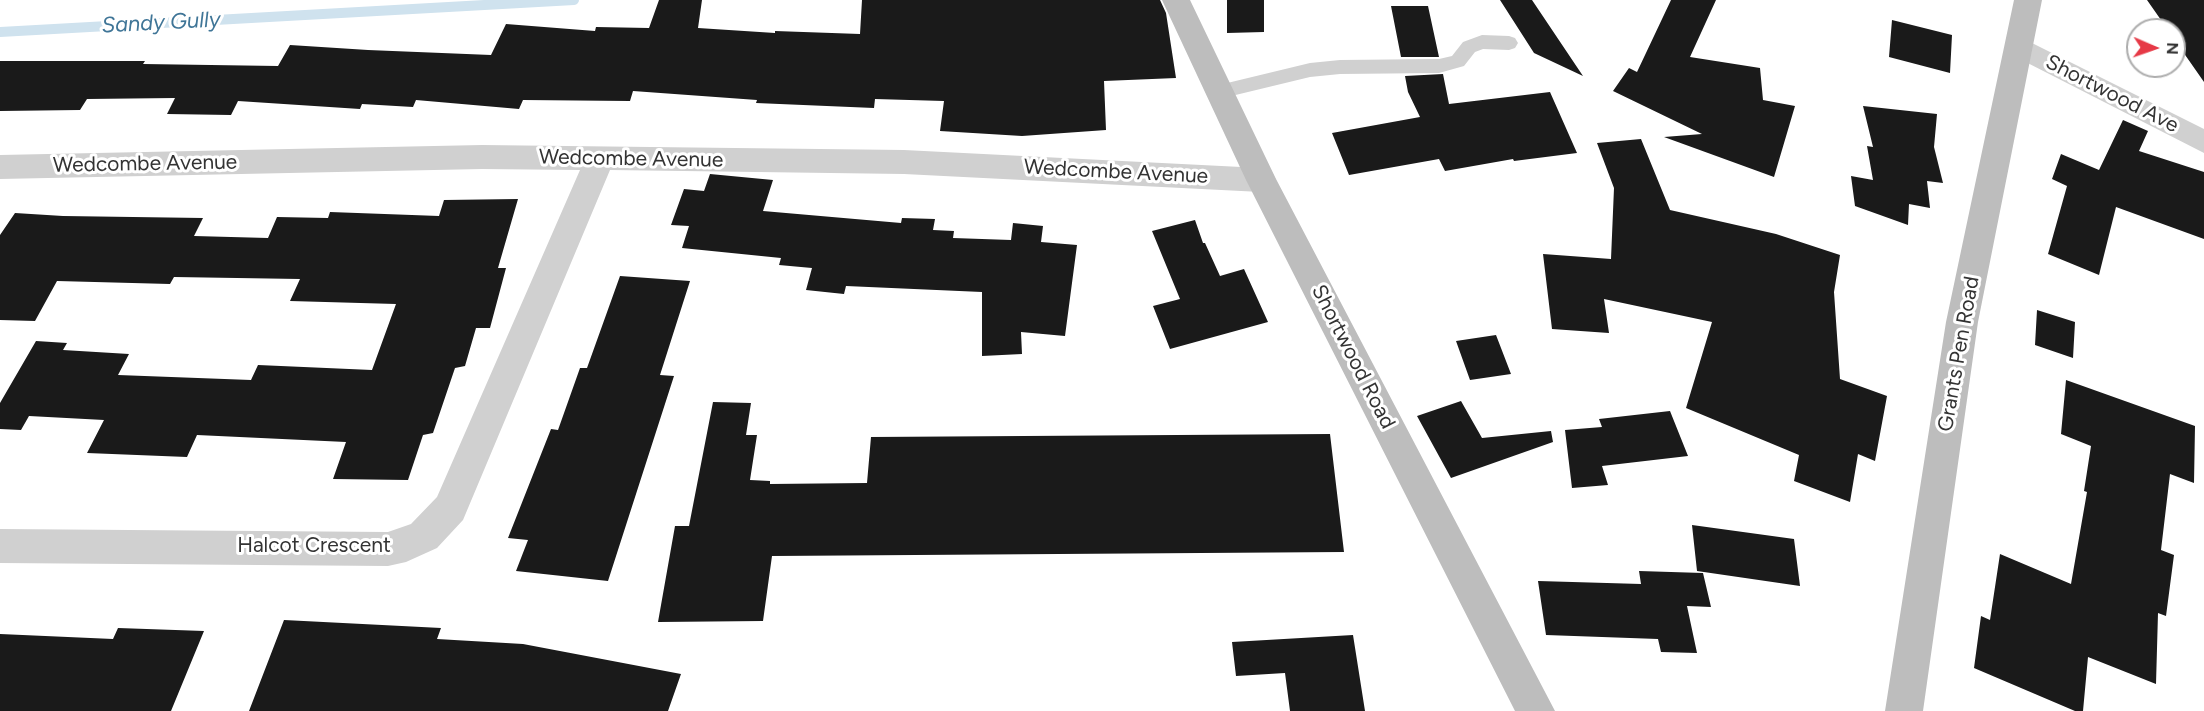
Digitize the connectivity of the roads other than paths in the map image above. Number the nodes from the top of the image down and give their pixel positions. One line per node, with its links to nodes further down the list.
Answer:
1 (1176, 0): 5 (street, Shortwood Road)
2 (2028, 0): 4 (street, Grants Pen Road)
3 (1509, 43): 5 (lane)
4 (2020, 46): 6 (street, Shortwood Ave); 12 (street, Grants Pen Road)
5 (1219, 92): 9 (street, Shortwood Road)
6 (2204, 142)
7 (600, 158): 8 (street, Wedcombe Avenue); 9 (street, Wedcombe Avenue); 10 (street, Halcot Crescent)
8 (0, 166)
9 (1261, 180): 11 (street, Shortwood Road)
10 (0, 546)
11 (1536, 711)
12 (1904, 711)

